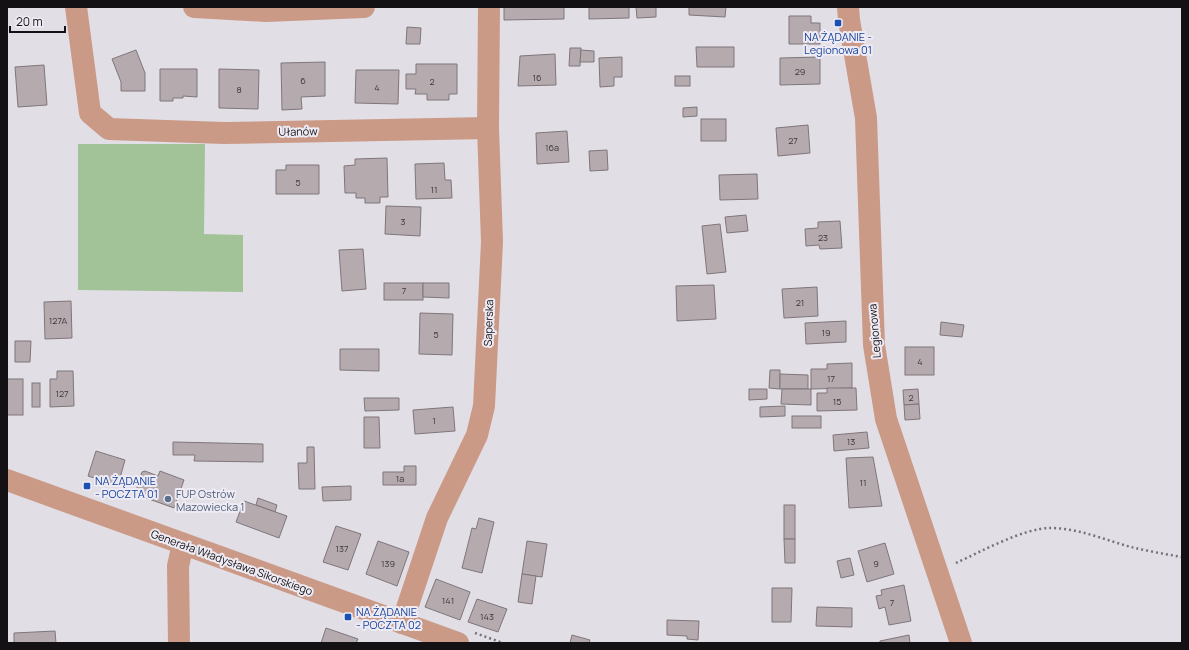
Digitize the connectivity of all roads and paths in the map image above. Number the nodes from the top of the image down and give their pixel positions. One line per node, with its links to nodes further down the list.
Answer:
1 (76, 7): 6 (street, Ułanów)
2 (194, 7): 3 (street)
3 (364, 7)
4 (489, 7): 6 (street, Saperska)
5 (848, 7): 10 (street, Legionowa)
6 (488, 128): 11 (street, Saperska)
7 (7, 480): 8 (street, Generała Władysława Sikorskiego)
8 (183, 544): 11 (street, Generała Władysława Sikorskiego); 12 (street)
9 (1182, 557): 10 (path)
10 (936, 570): 14 (street, Legionowa)
11 (402, 623): 13 (street, Generała Władysława Sikorskiego)
12 (179, 643)
13 (458, 643)
14 (962, 643)

